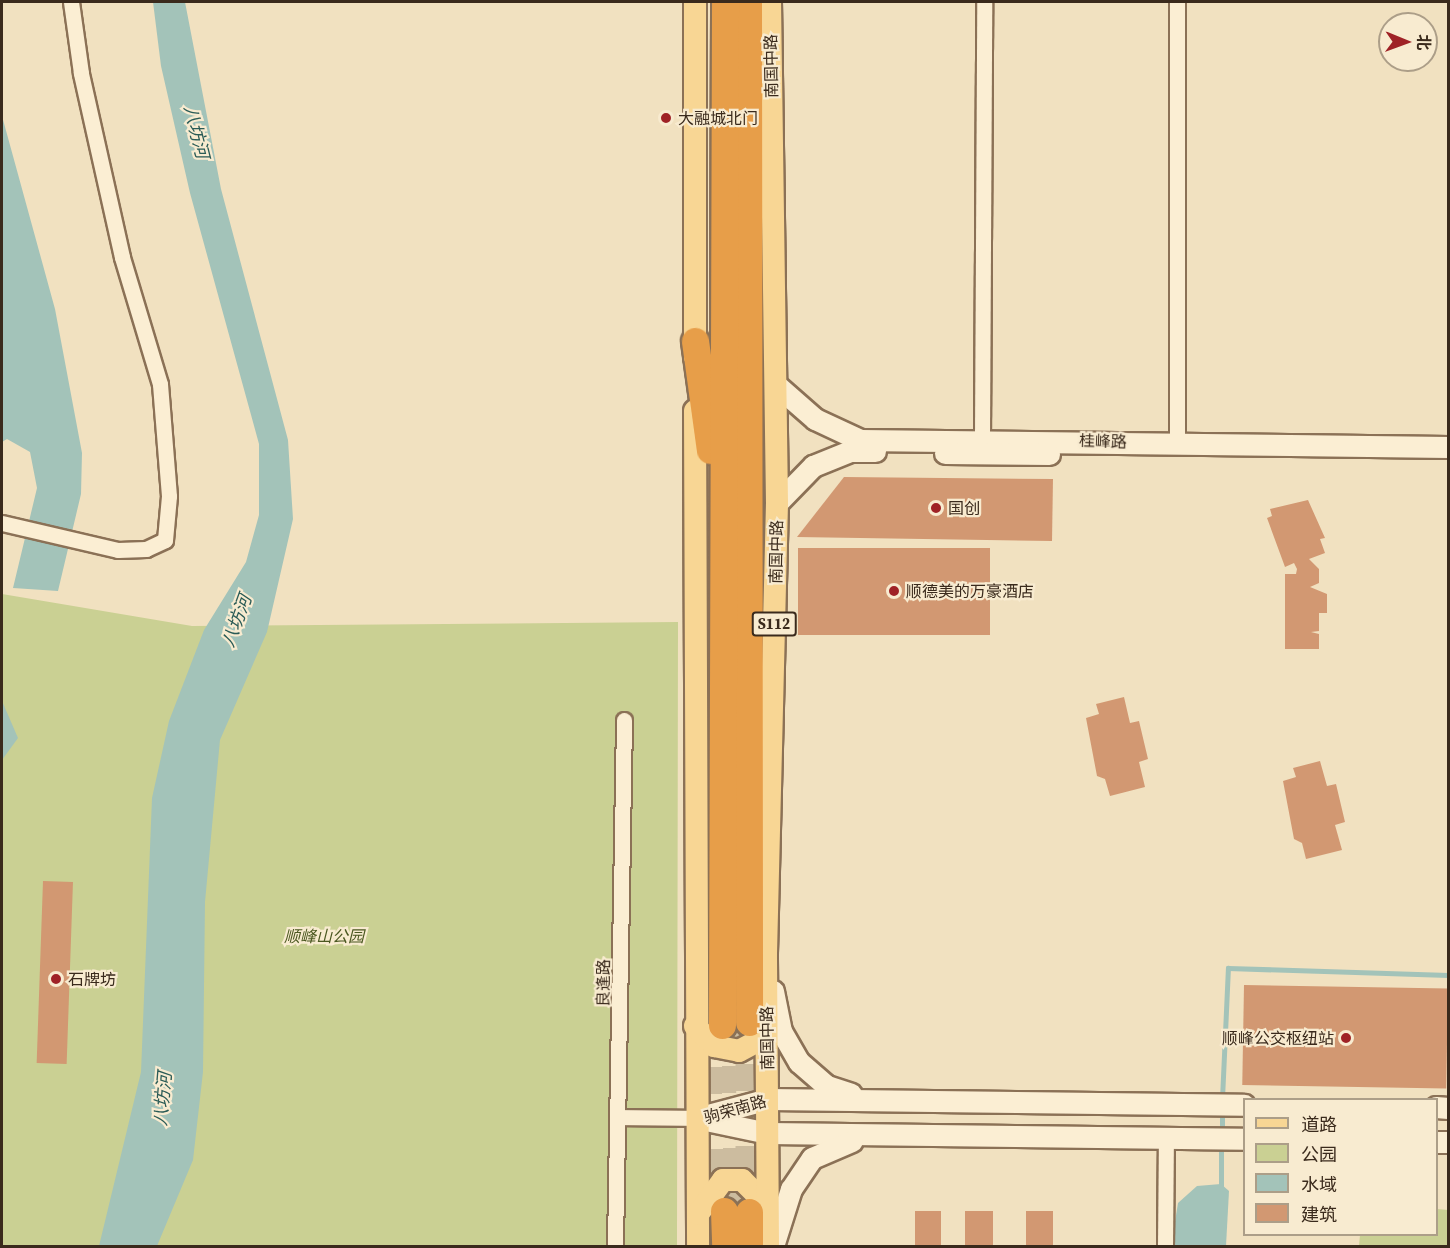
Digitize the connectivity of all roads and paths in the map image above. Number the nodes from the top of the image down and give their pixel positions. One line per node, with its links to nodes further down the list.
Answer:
1 (71, 2): 15 (street)
2 (695, 2): 8 (main road)
3 (725, 2): 16 (highway)
4 (748, 2): 20 (highway, 南国中路 / S112)
5 (770, 2): 9 (main road, 南国中路 / S112)
6 (984, 2): 10 (street)
7 (1178, 2): 11 (street)
8 (695, 341): 16 (highway); 22 (main road)
9 (775, 384): 10 (street, 桂峰路); 14 (main road, 南国中路 / S112)
10 (982, 438): 11 (street, 桂峰路)
11 (1177, 443): 12 (street, 桂峰路)
12 (1449, 447)
13 (1449, 462): 14 (street)
14 (777, 503): 18 (main road, 南国中路 / S112)
15 (2, 523)
16 (724, 546): 21 (highway)
17 (624, 720): 26 (street, 良逢路)
18 (766, 953): 19 (main road, 南国中路 / S112); 24 (street)
19 (766, 999): 22 (main road); 23 (main road, 南国中路 / S112)
20 (749, 1022)
21 (722, 1024)
22 (695, 1026): 27 (main road)
23 (768, 1099): 24 (street, 驹荣南路); 27 (street, 驹荣南路); 28 (main road, 南国中路 / S112)
24 (890, 1101): 25 (street, 驹荣南路)
25 (1230, 1105)
26 (620, 1117): 27 (street); 34 (street, 良逢路)
27 (697, 1118): 28 (street, 驹荣南路); 32 (main road)
28 (768, 1133): 29 (street, 驹荣南路); 33 (main road, 南国中路 / S112)
29 (888, 1135): 30 (street, 驹荣南路); 33 (street)
30 (1166, 1138): 31 (street, 驹荣南路); 37 (street)
31 (1229, 1139)
32 (698, 1214): 33 (main road); 35 (main road)
33 (755, 1232): 36 (highway, S112)
34 (615, 1246)
35 (698, 1246)
36 (724, 1246)
37 (1165, 1246)

